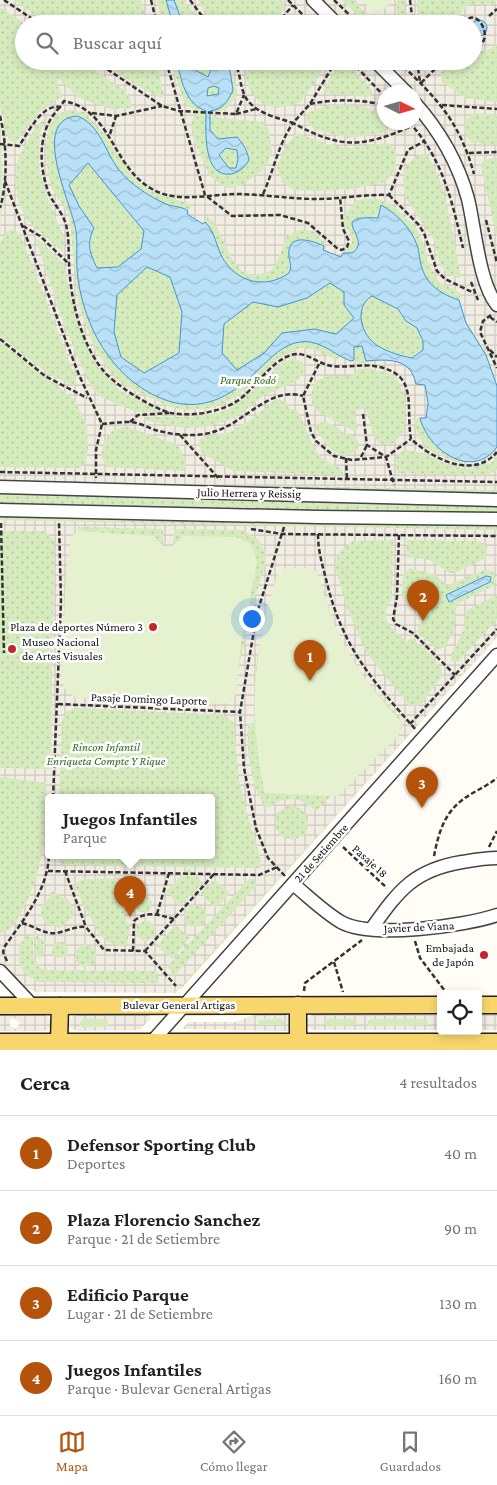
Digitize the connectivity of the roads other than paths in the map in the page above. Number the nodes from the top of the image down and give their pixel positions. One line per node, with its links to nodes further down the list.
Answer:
1 (313, 0): 2 (street)
2 (328, 15)
3 (385, 70): 4 (street)
4 (402, 85)
5 (422, 109): 6 (street)
6 (497, 305)
7 (0, 487): 8 (street, Julio Herrera y Reissig)
8 (497, 500)
9 (0, 510): 10 (street, Julio Herrera y Reissig)
10 (497, 519)
11 (497, 655): 13 (street, 21 de Setiembre)
12 (497, 858): 15 (street)
13 (293, 884): 15 (street, Javier de Viana); 17 (street, 21 de Setiembre)
14 (497, 915): 15 (street, Javier de Viana)
15 (372, 928)
16 (4, 967): 23 (street)
17 (185, 1005): 18 (main road, Bulevar General Artigas); 24 (main road, Bulevar General Artigas); 29 (street, 21 de Setiembre)
18 (300, 1005): 19 (main road, Bulevar General Artigas); 27 (main road)
19 (437, 1005)
20 (482, 1005): 21 (main road)
21 (497, 1005)
22 (0, 1006): 23 (main road, Bulevar General Artigas)
23 (33, 1006): 24 (main road, Bulevar General Artigas)
24 (60, 1006): 26 (main road)
25 (0, 1042): 26 (main road)
26 (59, 1042): 29 (main road)
27 (298, 1042): 28 (main road); 29 (main road)
28 (497, 1042)
29 (148, 1047)

